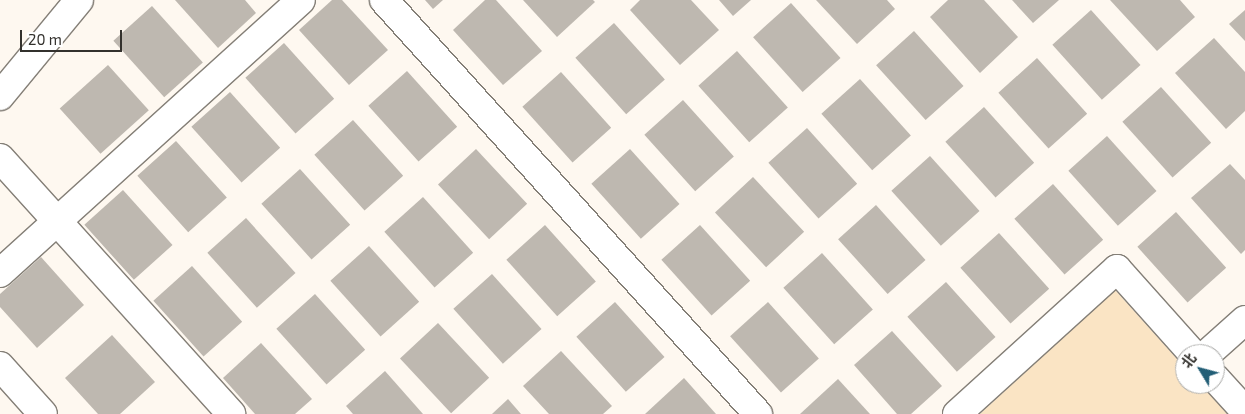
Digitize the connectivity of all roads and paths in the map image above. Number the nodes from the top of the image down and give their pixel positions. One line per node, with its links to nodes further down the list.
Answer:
1 (79, 0): 4 (street)
2 (301, 0): 6 (street)
3 (384, 0): 16 (street)
4 (0, 96)
5 (0, 158): 6 (street)
6 (57, 221): 7 (street); 15 (street)
7 (0, 273)
8 (1245, 320): 10 (street)
9 (1184, 344): 17 (street)
10 (1219, 344)
11 (0, 366): 14 (street)
12 (1225, 389): 13 (street)
13 (1245, 411)
14 (43, 414)
15 (231, 414)
16 (758, 414)
17 (957, 414)

